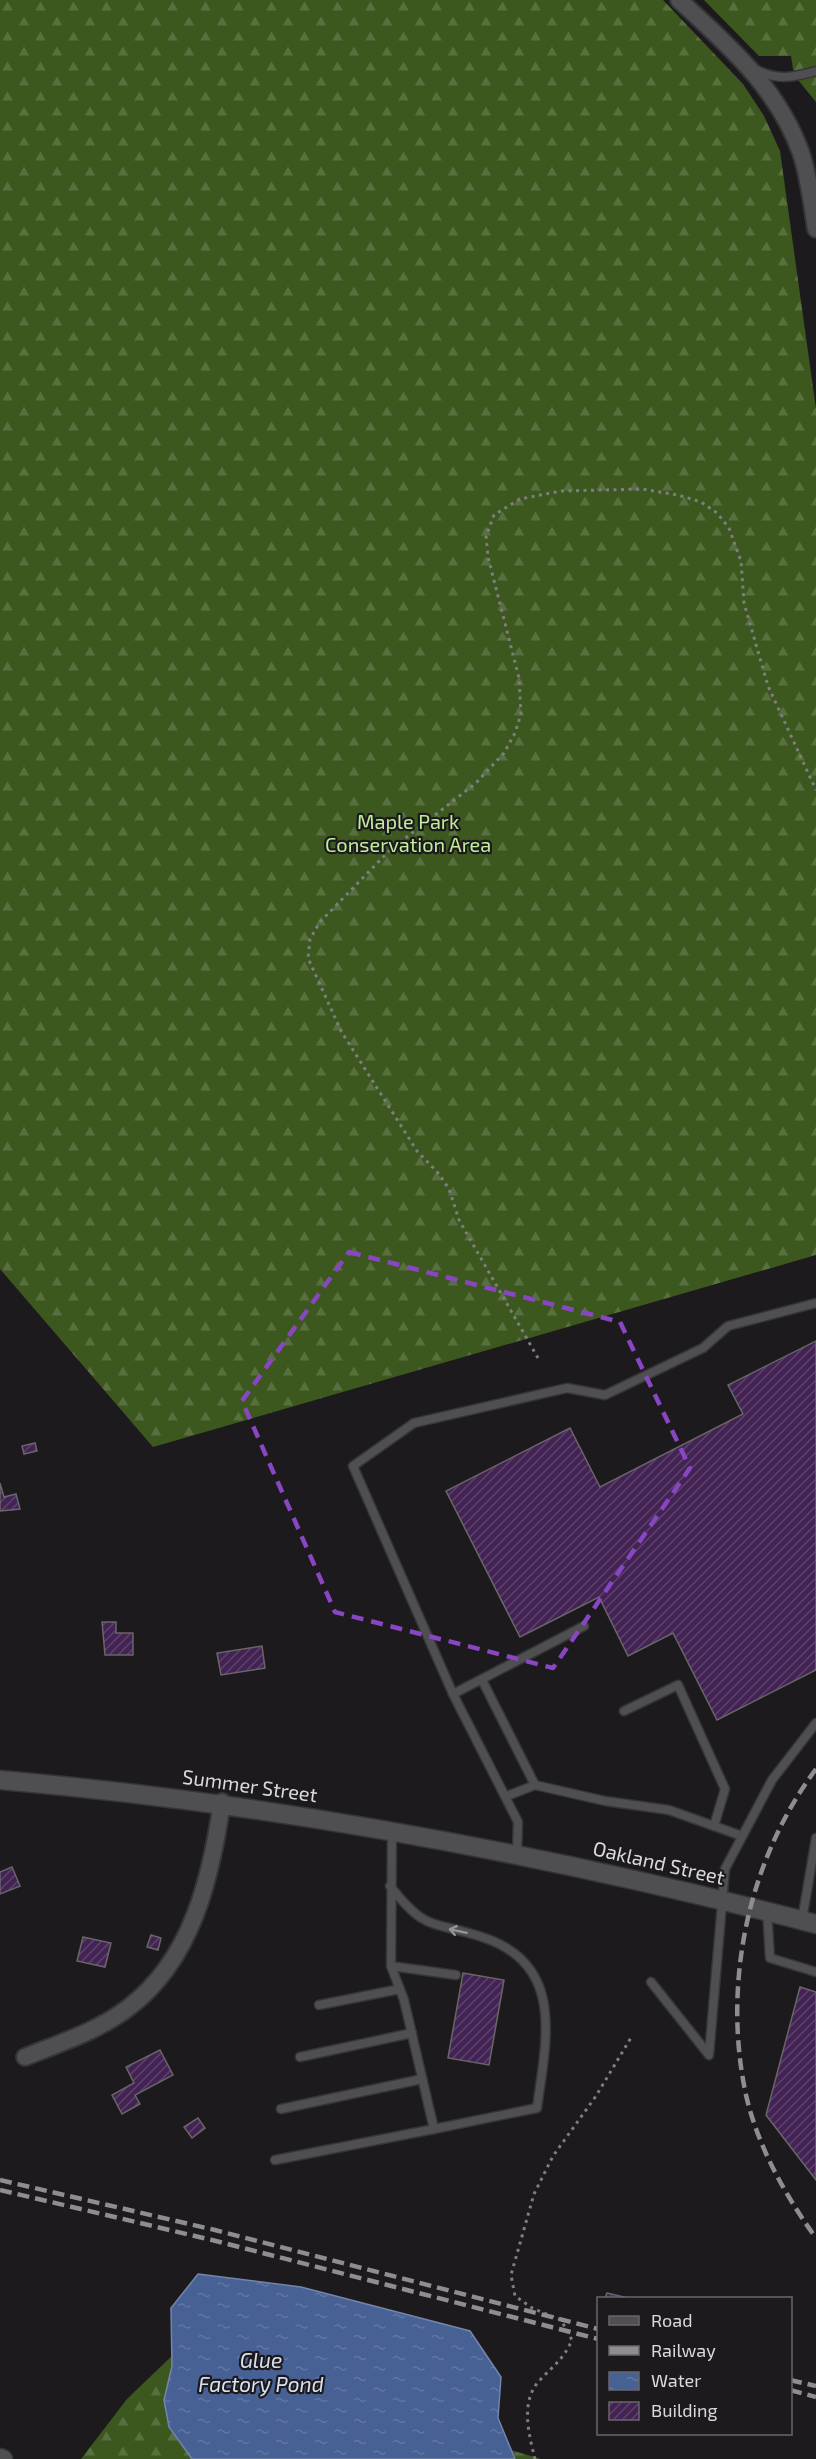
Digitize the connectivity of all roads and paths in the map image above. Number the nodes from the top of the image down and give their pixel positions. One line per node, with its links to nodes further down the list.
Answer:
1 (679, 0): 2 (street)
2 (746, 64): 3 (lane); 4 (street)
3 (816, 72)
4 (816, 229)
5 (816, 790): 7 (path)
6 (816, 1303): 10 (lane)
7 (538, 1358)
8 (584, 1626): 9 (lane)
9 (482, 1680): 10 (lane); 14 (lane)
10 (453, 1694): 15 (lane)
11 (624, 1712): 17 (lane)
12 (816, 1723): 19 (lane)
13 (0, 1780): 16 (main road, Summer Street)
14 (535, 1785): 15 (lane); 17 (lane)
15 (507, 1796): 22 (lane)
16 (222, 1802): 18 (main road, Summer Street); 35 (street)
17 (714, 1826): 19 (lane)
18 (392, 1829): 21 (main road, Summer Street); 23 (lane)
19 (742, 1836): 24 (lane)
20 (816, 1838): 26 (lane)
21 (491, 1848): 22 (main road, Oakland Street)
22 (517, 1853): 24 (main road, Oakland Street)
23 (390, 1886): 27 (lane); 39 (lane, one-way to 23)
24 (723, 1900): 25 (main road, Oakland Street); 30 (lane)
25 (767, 1911): 26 (main road, Oakland Street); 28 (lane)
26 (809, 1922)
27 (391, 1966): 29 (lane); 31 (lane)
28 (816, 1972)
29 (456, 1975)
30 (651, 1982)
31 (400, 1989): 32 (lane); 33 (lane)
32 (319, 2005)
33 (412, 2033): 36 (lane); 37 (lane)
34 (632, 2036): 41 (path)
35 (25, 2057)
36 (300, 2057)
37 (422, 2079): 38 (lane); 39 (lane)
38 (281, 2109)
39 (434, 2129): 40 (lane)
40 (275, 2160)
41 (535, 2459)

